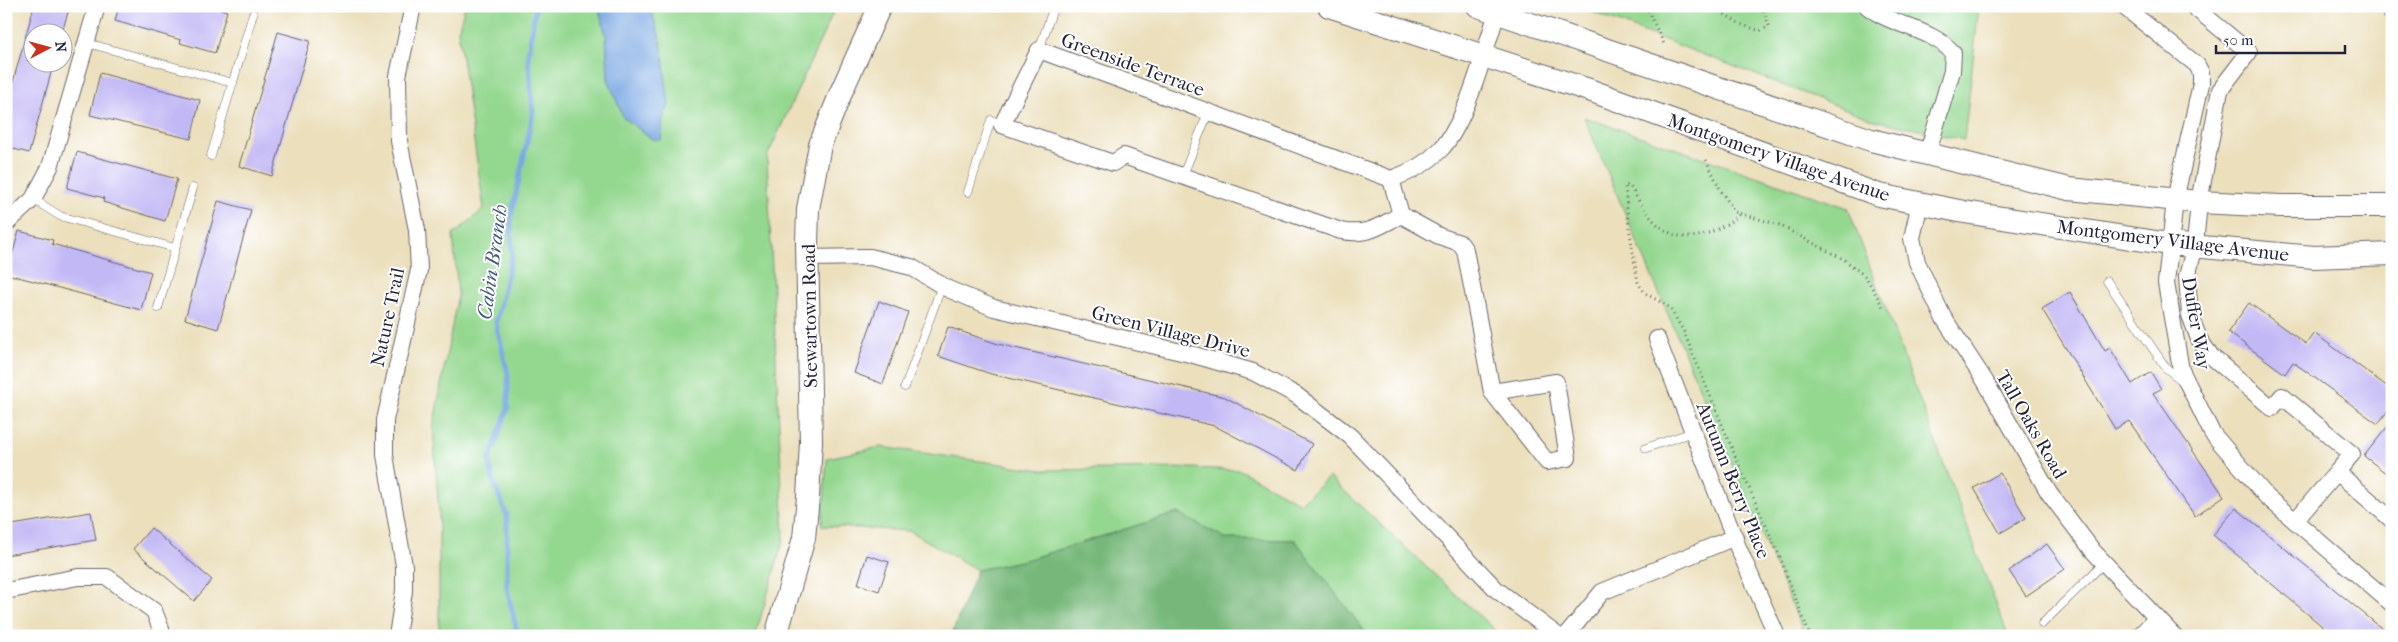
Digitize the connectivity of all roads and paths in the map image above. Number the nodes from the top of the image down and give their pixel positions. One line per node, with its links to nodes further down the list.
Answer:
1 (97, 6): 16 (street)
2 (412, 6): 65 (street, Nature Trail)
3 (880, 6): 42 (main road, Stewartown Road)
4 (1054, 6): 18 (lane)
5 (1329, 6): 19 (main road, Montgomery Village Avenue)
6 (1646, 6): 17 (path)
7 (1712, 6): 8 (path)
8 (1762, 6)
9 (1867, 6): 23 (street)
10 (2123, 6): 31 (street, Duffer Way)
11 (2193, 6): 32 (street, Duffer Way)
12 (2391, 6): 15 (street)
13 (1488, 9): 19 (street); 23 (main road, Montgomery Village Avenue)
14 (253, 14): 20 (lane)
15 (2392, 14)
16 (87, 43): 20 (lane); 30 (street)
17 (1664, 44)
18 (1039, 50): 21 (street, Greenside Terrace); 22 (street, Greenside Terrace)
19 (1482, 56): 27 (street); 33 (main road, Montgomery Village Avenue)
20 (233, 83): 24 (lane)
21 (1208, 113): 26 (lane); 27 (street, Greenside Terrace)
22 (1002, 125): 26 (street); 29 (lane)
23 (1927, 155): 31 (main road, Montgomery Village Avenue)
24 (211, 156)
25 (1706, 160): 35 (path)
26 (1184, 175): 36 (street)
27 (1391, 179): 36 (street)
28 (193, 188): 40 (lane)
29 (968, 192)
30 (33, 199): 37 (street); 40 (lane)
31 (2175, 200): 32 (main road, Montgomery Village Avenue); 38 (street, Duffer Way)
32 (2199, 202): 34 (main road, Montgomery Village Avenue); 39 (street, Duffer Way)
33 (1920, 203): 38 (main road, Montgomery Village Avenue); 59 (street, Tall Oaks Road)
34 (2392, 206)
35 (1739, 215): 45 (path); 70 (path)
36 (1401, 216): 52 (street)
37 (6, 224)
38 (2169, 244): 39 (main road, Montgomery Village Avenue); 49 (street, Duffer Way)
39 (2195, 245): 41 (main road, Montgomery Village Avenue); 48 (street, Duffer Way)
40 (175, 248): 46 (lane)
41 (2392, 254)
42 (807, 258): 44 (street, Green Village Drive); 66 (main road, Stewartown Road)
43 (2107, 281): 50 (lane)
44 (942, 285): 51 (lane); 67 (street, Green Village Drive)
45 (1883, 306)
46 (158, 308)
47 (1657, 338): 53 (street, Autumn Berry Place)
48 (2199, 338): 49 (street); 55 (street, Duffer Way)
49 (2178, 351): 50 (street, Duffer Way)
50 (2188, 384): 57 (street, Duffer Way)
51 (905, 387)
52 (1492, 392): 52 (street)
53 (1693, 432): 54 (lane); 58 (street, Autumn Berry Place)
54 (1646, 448)
55 (2338, 472): 56 (street); 57 (street)
56 (2392, 520)
57 (2295, 521): 61 (street, Duffer Way)
58 (1735, 537): 68 (street); 69 (street, Autumn Berry Place)
59 (2104, 563): 62 (street, Tall Oaks Road); 63 (lane)
60 (6, 591): 64 (street)
61 (2392, 604)
62 (2157, 618): 71 (street); 72 (street, Tall Oaks Road)
63 (2042, 624)
64 (159, 636)
65 (397, 636)
66 (776, 636)
67 (1558, 636)
68 (1566, 636)
69 (1777, 636)
70 (1810, 636)
71 (2139, 636)
72 (2174, 636)

